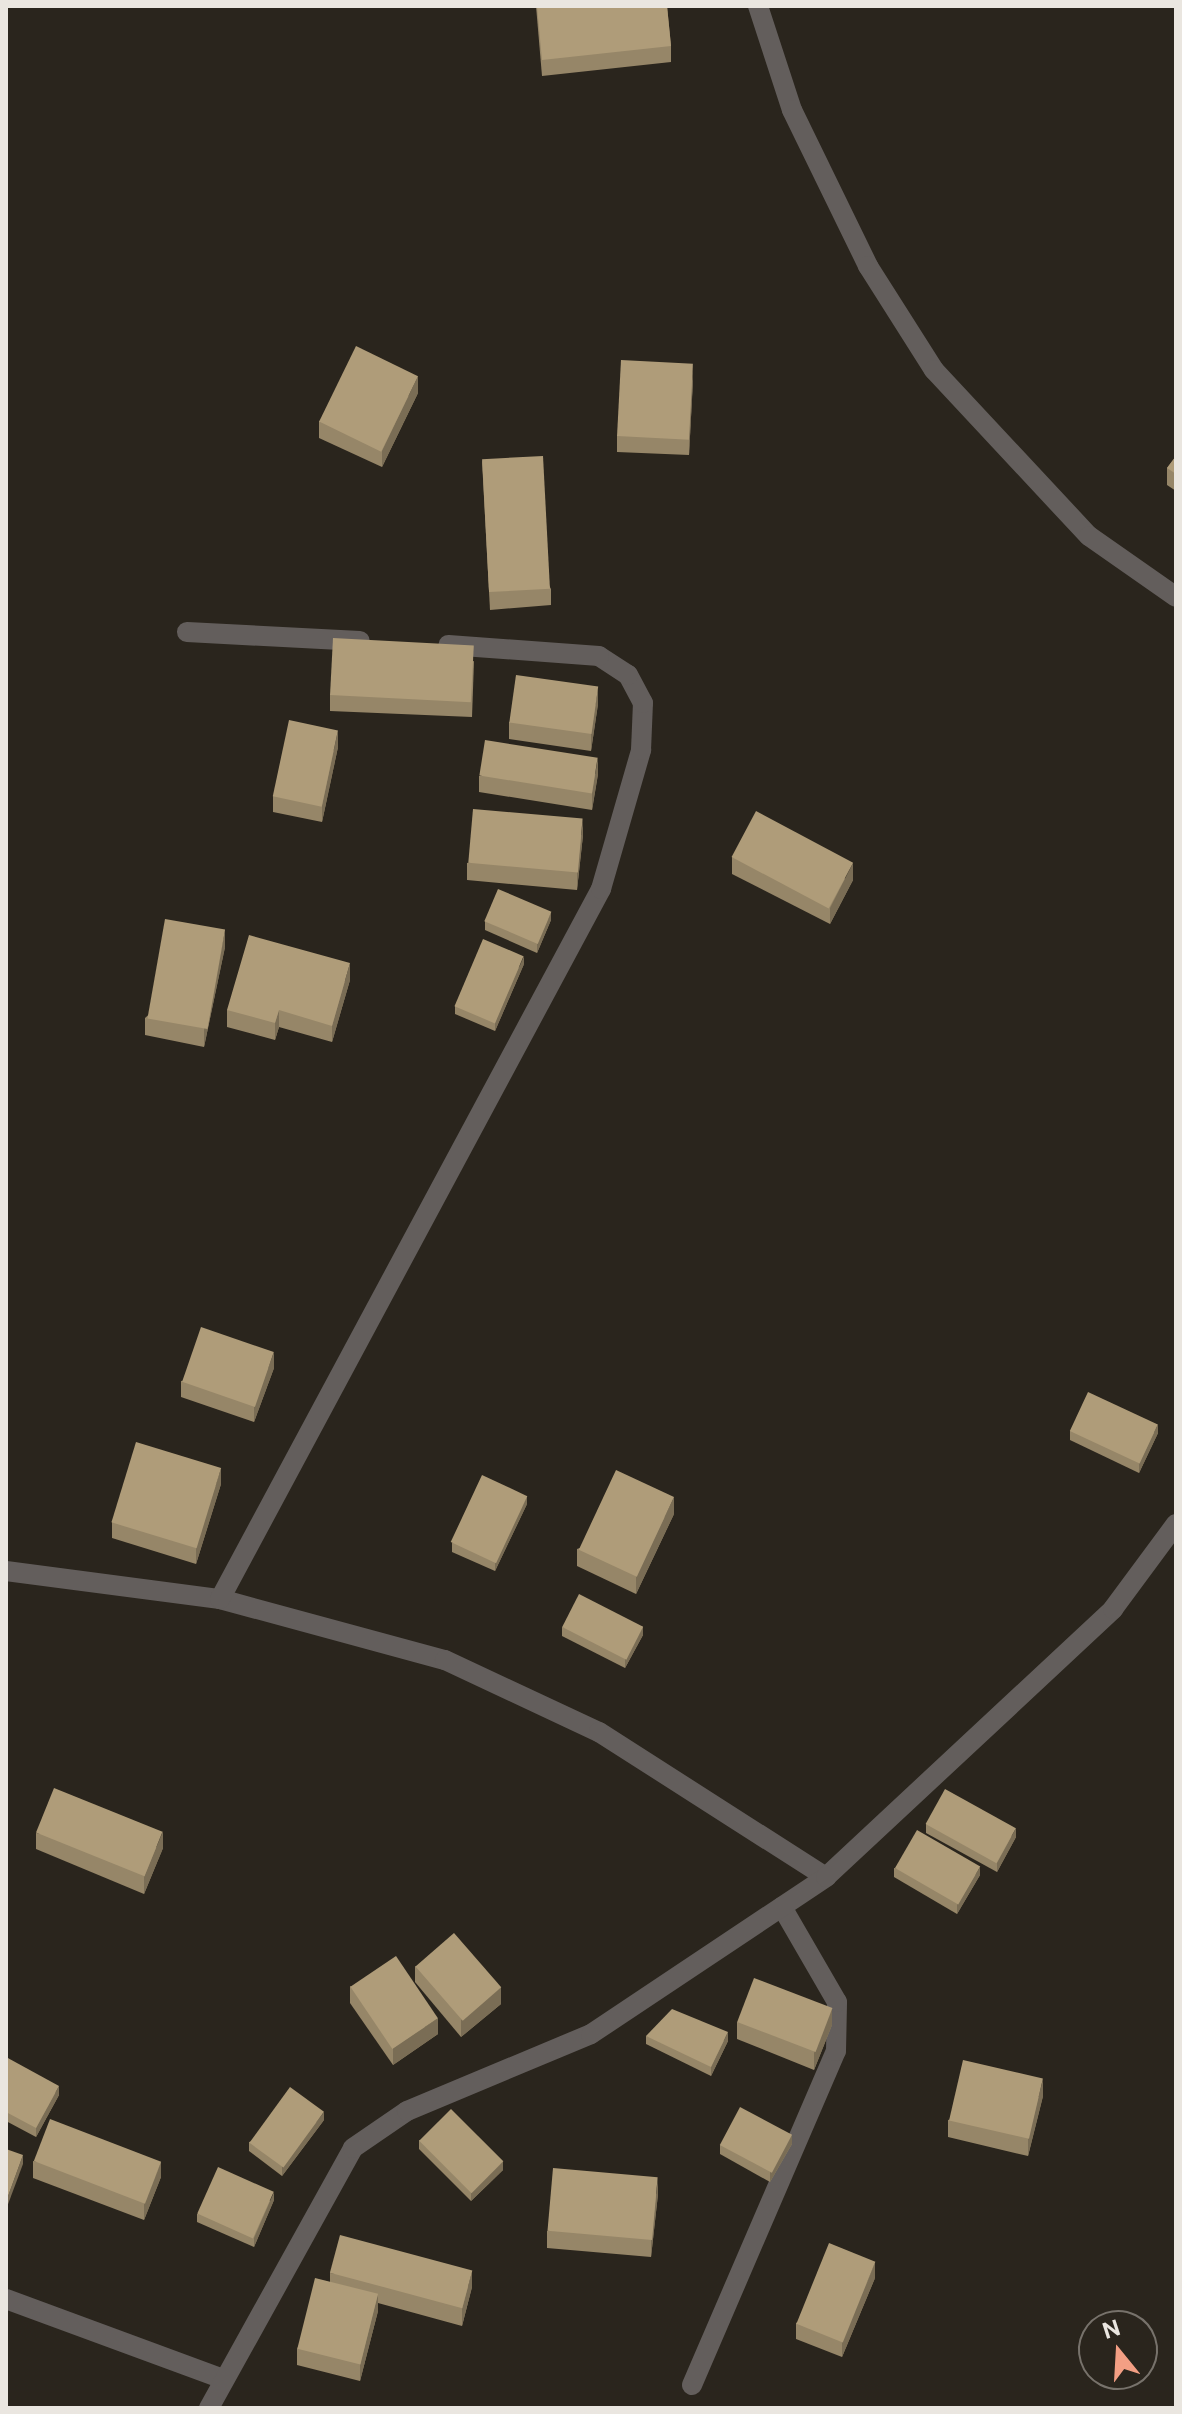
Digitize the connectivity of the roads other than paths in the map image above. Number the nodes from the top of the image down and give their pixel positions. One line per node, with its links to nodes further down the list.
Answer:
1 (758, 6): 2 (street)
2 (1176, 597)
3 (187, 632): 4 (street)
4 (376, 641)
5 (423, 644): 8 (street)
6 (1176, 1524): 9 (street)
7 (6, 1571): 8 (street)
8 (220, 1599): 9 (street)
9 (826, 1877): 10 (street)
10 (782, 1907): 12 (street); 13 (street)
11 (6, 2299): 12 (street)
12 (223, 2379): 14 (street)
13 (692, 2385)
14 (209, 2408)

